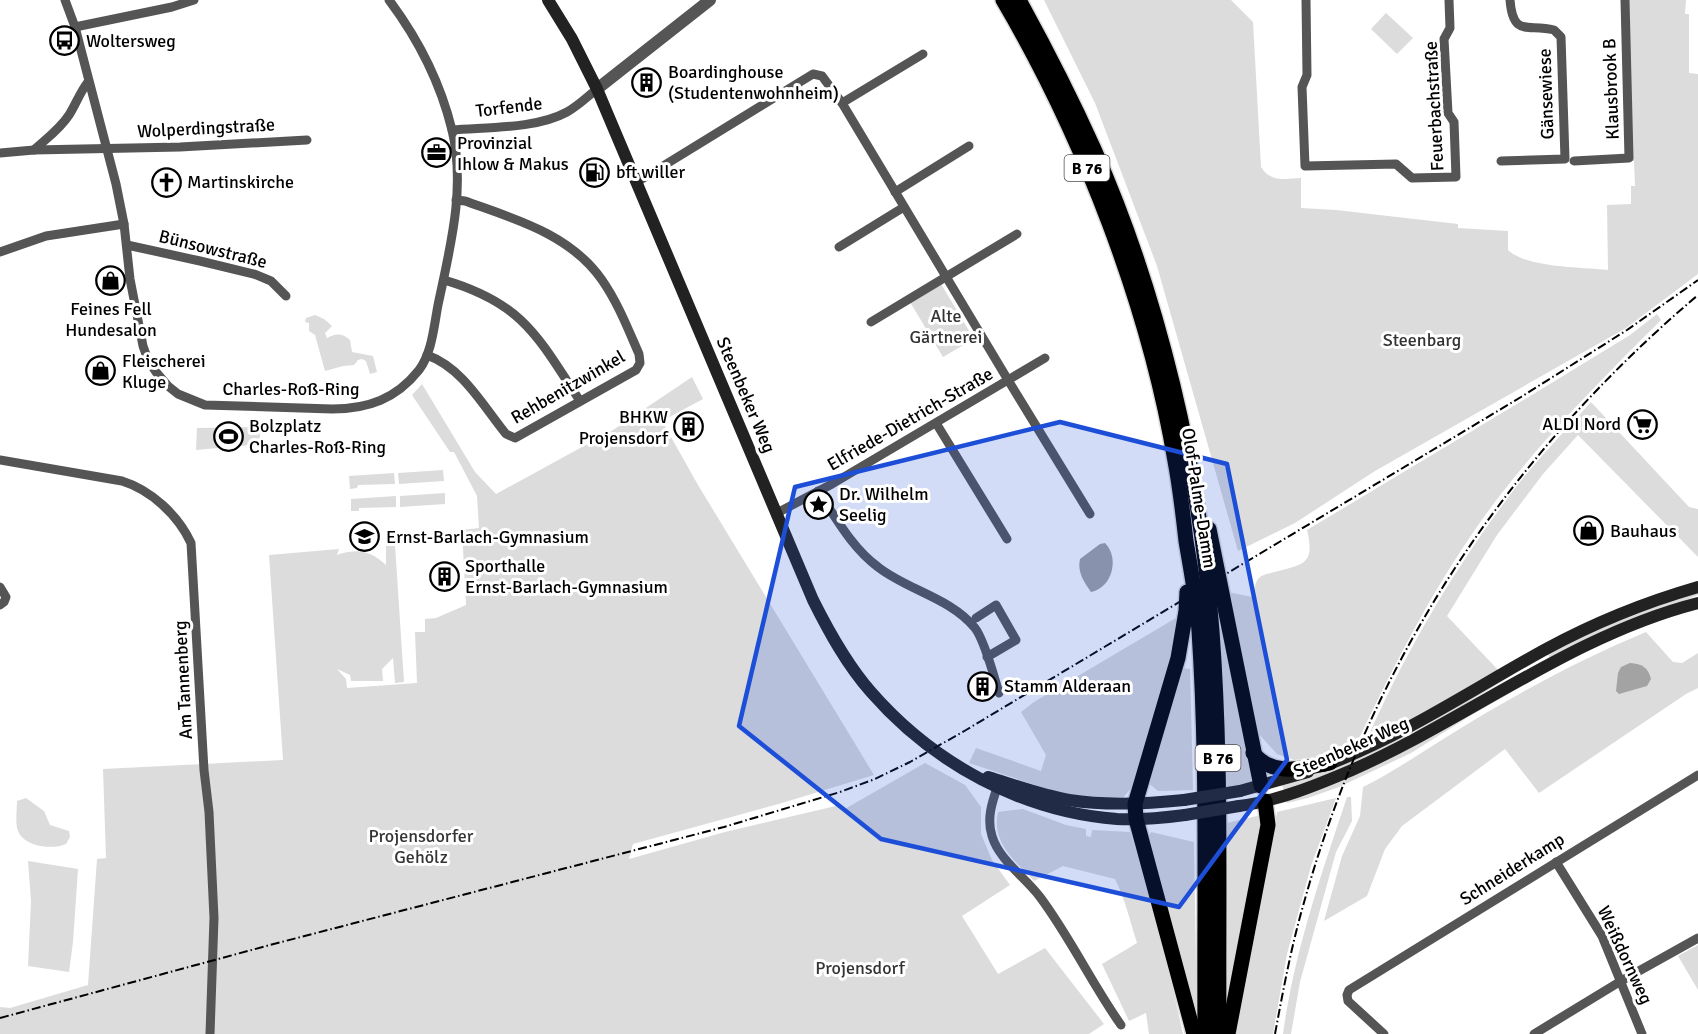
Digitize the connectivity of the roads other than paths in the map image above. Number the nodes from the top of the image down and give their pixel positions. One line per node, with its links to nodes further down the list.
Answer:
1 (65, 0): 12 (street, Charles-Roß-Ring)
2 (194, 0): 12 (street)
3 (389, 0): 17 (street, Charles-Roß-Ring)
4 (548, 0): 15 (main road, Steenbeker Weg)
5 (710, 0): 15 (street)
6 (1004, 0): 49 (highway, Olof-Palme-Damm / B 76)
7 (1019, 0): 44 (highway, Olof-Palme-Damm / B 76)
8 (1306, 0): 9 (street, Feuerbachstraße)
9 (1449, 0)
10 (1510, 0): 23 (street, Gänsewiese)
11 (1625, 0): 24 (street, Klausbrook B)
12 (75, 27): 14 (street, Charles-Roß-Ring)
13 (923, 54): 16 (street)
14 (88, 82): 20 (street); 21 (street, Charles-Roß-Ring)
15 (597, 89): 17 (street, Torfende); 25 (main road, Steenbeker Weg)
16 (842, 103): 25 (street, Elfriede-Dietrich-Straße); 26 (street, Elfriede-Dietrich-Straße)
17 (452, 130): 27 (street, Charles-Roß-Ring)
18 (307, 140): 21 (street, Wolperdingstraße)
19 (969, 146): 26 (street)
20 (34, 150): 21 (street, Wolperdingstraße); 22 (street, Wolperdingstraße)
21 (108, 150): 29 (street, Charles-Roß-Ring)
22 (0, 153)
23 (1501, 161)
24 (1574, 161)
25 (637, 182): 46 (main road, Steenbeker Weg)
26 (895, 192): 28 (street, Elfriede-Dietrich-Straße)
27 (456, 200): 35 (street, Charles-Roß-Ring); 41 (street, Rehbenitzwinkel)
28 (904, 207): 32 (street); 34 (street, Elfriede-Dietrich-Straße)
29 (124, 224): 31 (street, Charles-Roß-Ring); 33 (street)
30 (1017, 234): 34 (street)
31 (127, 245): 36 (street, Bünsowstraße); 38 (street, Charles-Roß-Ring)
32 (838, 247)
33 (0, 252)
34 (946, 277): 37 (street); 40 (street, Elfriede-Dietrich-Straße)
35 (444, 280): 38 (street, Charles-Roß-Ring); 41 (street)
36 (286, 296)
37 (871, 322)
38 (427, 356): 41 (street, Rehbenitzwinkel)
39 (1045, 358): 40 (street)
40 (1008, 380): 42 (street, Elfriede-Dietrich-Straße); 47 (street)
41 (580, 401)
42 (936, 423): 45 (street, Elfriede-Dietrich-Straße); 48 (street)
43 (0, 460): 69 (street, Am Tannenberg)
44 (1193, 484): 59 (highway); 72 (highway, Olof-Palme-Damm / B 76)
45 (818, 491): 46 (street, Elfriede-Dietrich-Straße); 55 (street)
46 (777, 513): 62 (main road, Steenbeker Weg)
47 (1090, 514)
48 (1007, 539)
49 (1188, 553): 64 (highway); 71 (highway, Olof-Palme-Damm / B 76)
50 (0, 587): 53 (street)
51 (1698, 587): 56 (main road, Steenbeker Weg)
52 (1698, 603): 57 (main road, Steenbeker Weg)
53 (0, 605)
54 (976, 618): 55 (street)
55 (987, 657): 58 (street)
56 (1524, 662): 57 (main road); 60 (main road, Steenbeker Weg)
57 (1531, 674): 63 (main road, Steenbeker Weg)
58 (999, 693)
59 (1253, 753): 60 (highway); 63 (highway)
60 (1330, 764): 63 (main road, Steenbeker Weg)
61 (1698, 775): 65 (street, Schneiderkamp)
62 (998, 784): 64 (main road, Steenbeker Weg); 68 (street)
63 (1263, 794): 64 (main road, Steenbeker Weg, bridge); 64 (main road, Steenbeker Weg, bridge); 73 (highway)
64 (1135, 812): 70 (highway)
65 (1556, 862): 67 (street, Weißdornweg); 74 (street, Schneiderkamp)
66 (1698, 938): 67 (street)
67 (1621, 981): 75 (street); 76 (street, Weißdornweg)
68 (1121, 1025)
69 (210, 1034)
70 (1194, 1034)
71 (1205, 1034)
72 (1219, 1034)
73 (1228, 1034)
74 (1384, 1034)
75 (1534, 1034)
76 (1642, 1034)

